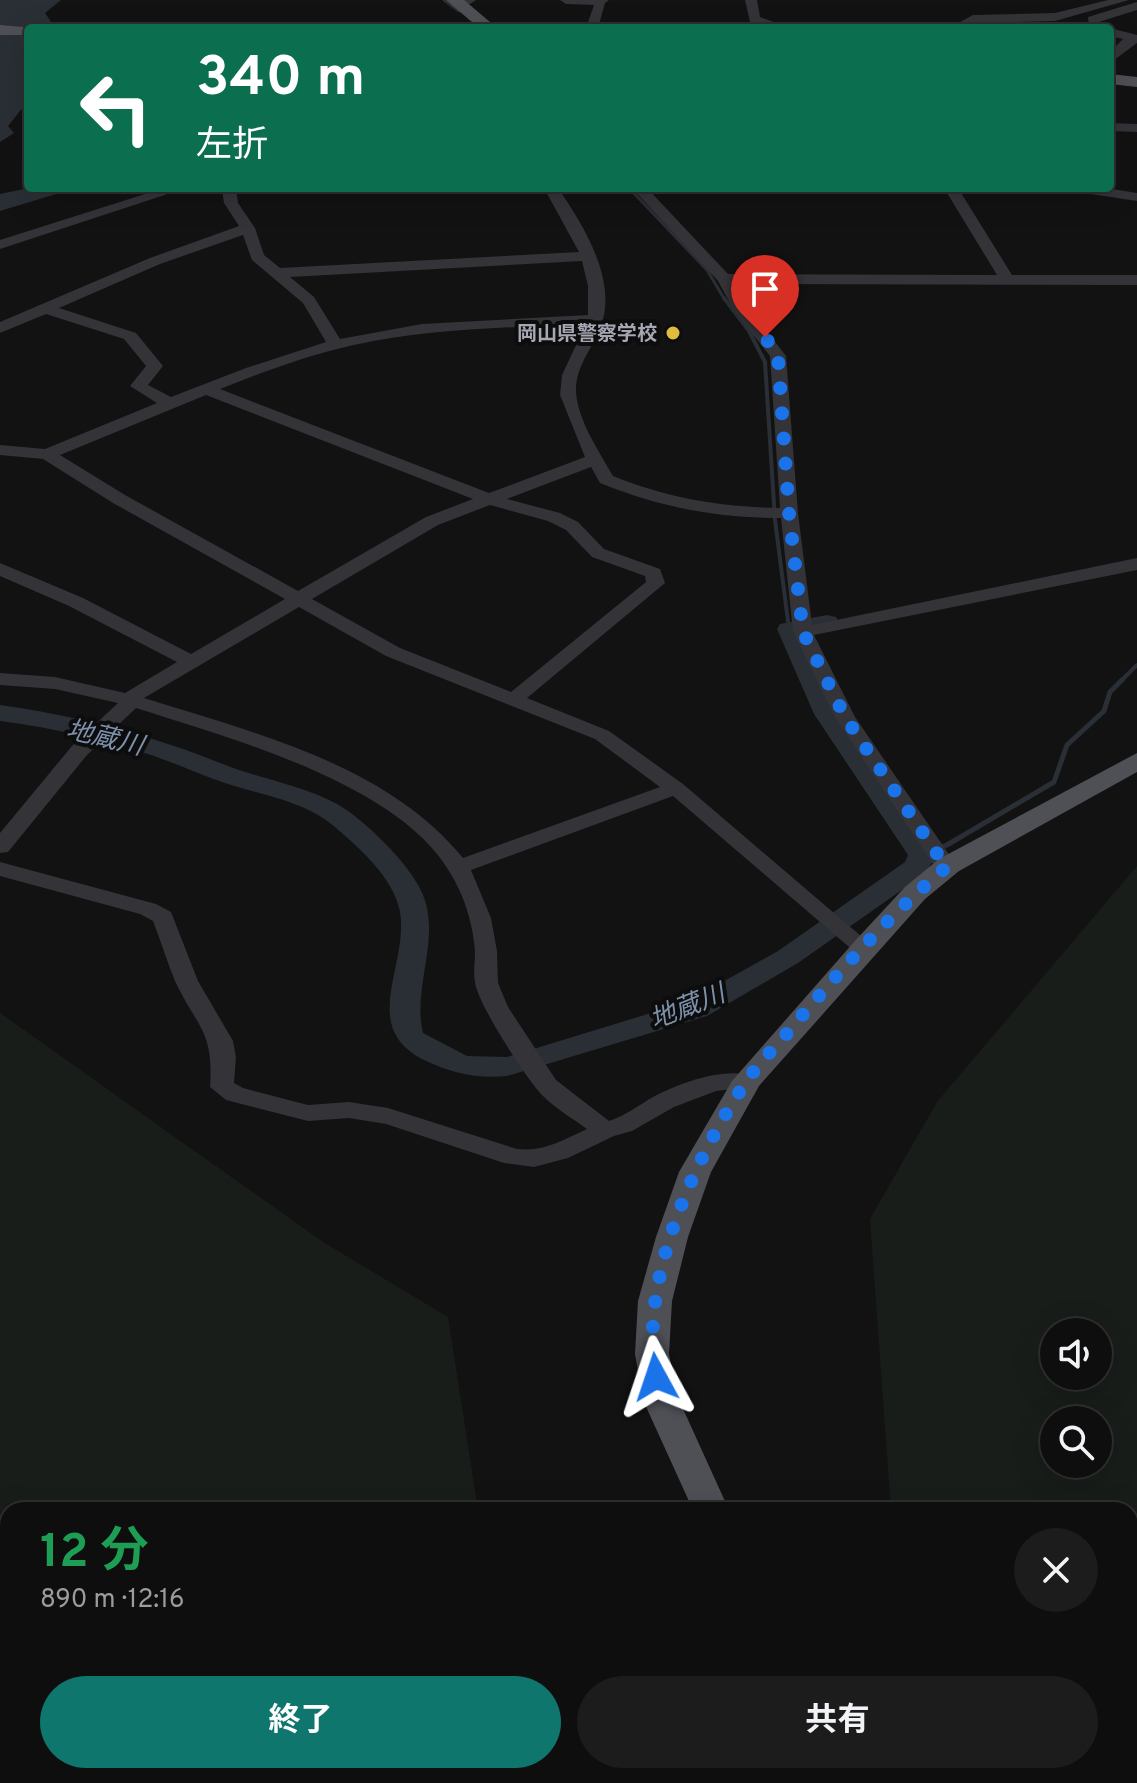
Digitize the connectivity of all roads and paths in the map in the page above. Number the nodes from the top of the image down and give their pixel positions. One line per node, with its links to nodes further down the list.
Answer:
1 (566, 0): 5 (street)
2 (751, 0): 9 (street)
3 (1123, 0): 10 (street)
4 (460, 1): 7 (main road)
5 (601, 1): 8 (street)
6 (1137, 6): 11 (street)
7 (485, 24)
8 (593, 24)
9 (771, 24)
10 (963, 24)
11 (1094, 24)
12 (0, 30): 13 (main road)
13 (24, 30)
14 (1114, 33): 15 (street)
15 (1134, 39): 16 (street)
16 (1114, 55)
17 (1137, 55): 18 (street)
18 (1114, 56)
19 (1114, 81): 20 (main road)
20 (1137, 84)
21 (1114, 127): 22 (street)
22 (1137, 128)
23 (166, 192): 31 (street)
24 (230, 192): 30 (street)
25 (554, 192): 32 (street)
26 (643, 192): 34 (street)
27 (953, 192): 35 (street)
28 (1104, 192): 29 (street)
29 (1137, 197)
30 (248, 228): 33 (street); 37 (street)
31 (0, 245)
32 (589, 256): 33 (street); 38 (street)
33 (273, 273): 40 (street)
34 (724, 279): 35 (street); 47 (street)
35 (1007, 279): 36 (street)
36 (1137, 280)
37 (43, 308): 39 (street); 42 (street)
38 (595, 319): 40 (street); 45 (street)
39 (0, 328)
40 (336, 345): 41 (street)
41 (208, 390): 42 (street); 46 (street)
42 (171, 404): 44 (street)
43 (0, 450): 44 (street)
44 (47, 454): 50 (street)
45 (595, 459): 46 (street); 47 (street)
46 (488, 499): 50 (street); 55 (street)
47 (789, 513): 51 (street)
48 (1137, 564): 51 (street)
49 (0, 569): 52 (street)
50 (295, 600): 52 (street); 55 (street)
51 (803, 632): 59 (street)
52 (191, 662): 54 (street)
53 (0, 679): 54 (street)
54 (132, 699): 58 (street); 60 (street)
55 (513, 700): 57 (street)
56 (1137, 761): 59 (main road)
57 (676, 788): 60 (street); 62 (street)
58 (0, 847)
59 (949, 865): 62 (main road)
60 (458, 867): 64 (street)
61 (0, 869): 64 (street)
62 (864, 948): 63 (main road)
63 (747, 1081): 64 (street); 65 (main road)
64 (605, 1130)
65 (707, 1502)

